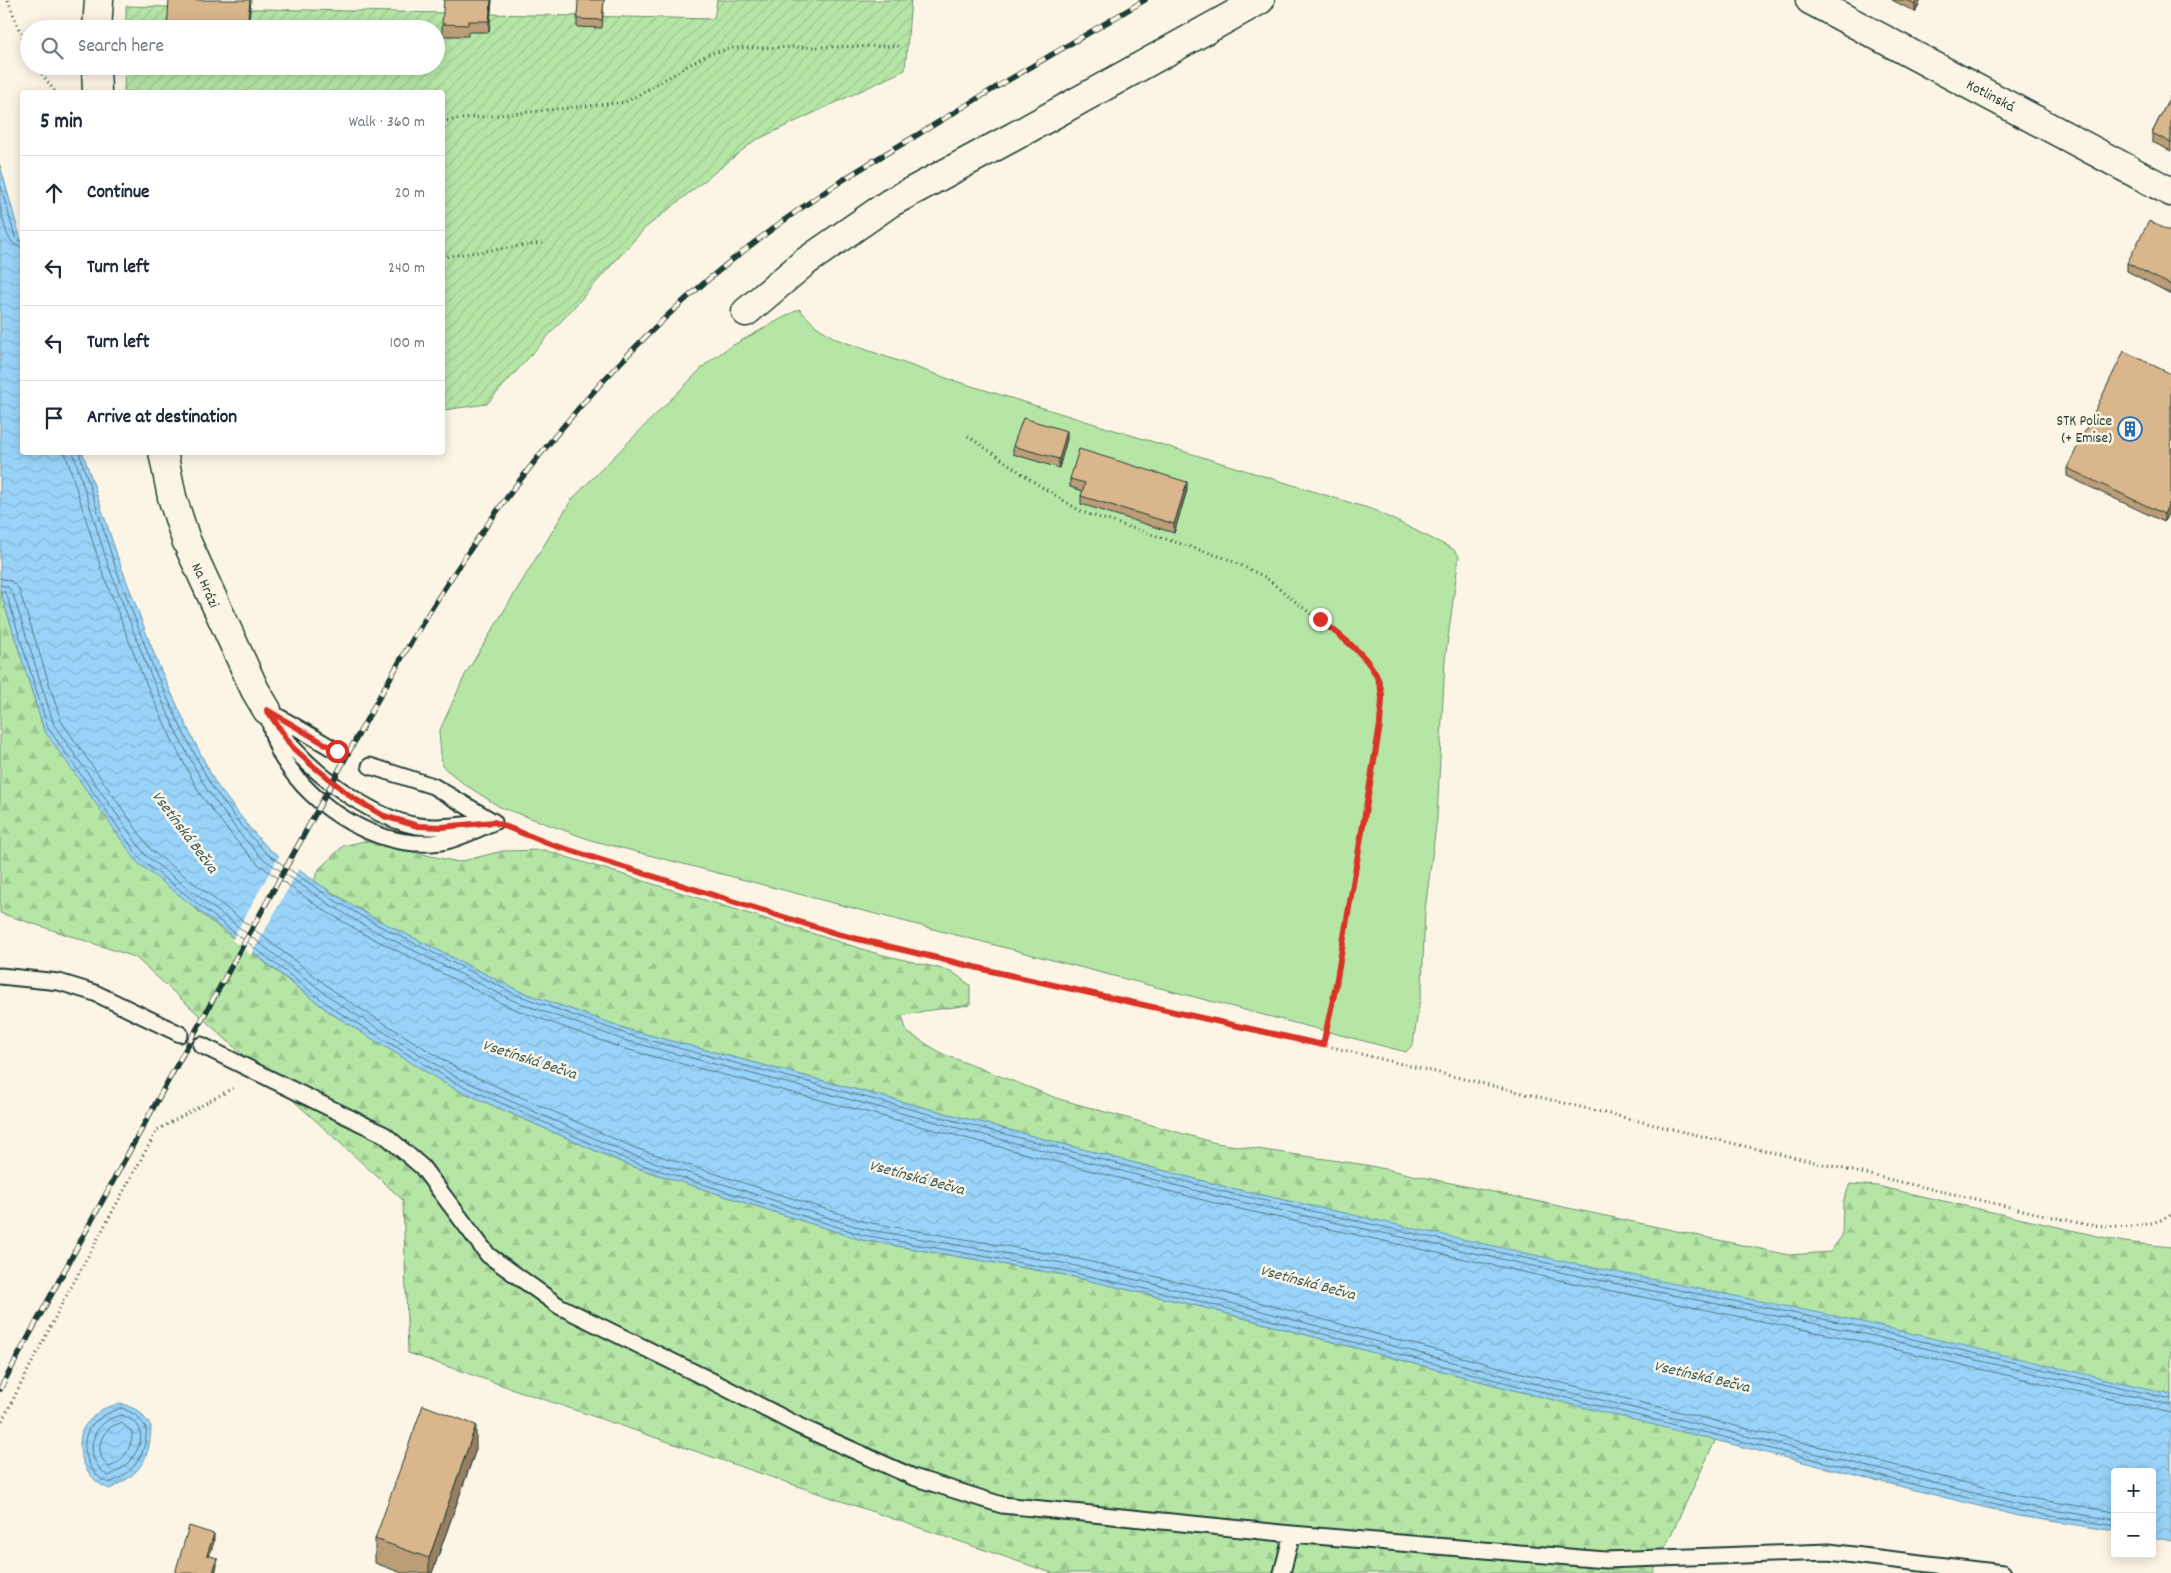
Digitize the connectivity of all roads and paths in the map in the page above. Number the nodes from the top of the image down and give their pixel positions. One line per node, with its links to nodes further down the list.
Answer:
1 (8, 0): 6 (path)
2 (98, 0): 5 (street)
3 (1260, 0): 16 (street)
4 (1810, 0): 13 (street, Kotlinská)
5 (97, 20)
6 (20, 32)
7 (899, 46): 12 (path)
8 (43, 75): 10 (path)
9 (96, 75): 11 (street)
10 (54, 90)
11 (97, 90)
12 (445, 121)
13 (2171, 192)
14 (543, 243): 15 (path)
15 (445, 257)
16 (746, 312)
17 (968, 436): 26 (path)
18 (163, 455): 19 (street, Na Hrázi)
19 (267, 710): 20 (lane); 22 (lane); 22 (lane)
20 (337, 751)
21 (370, 766): 22 (lane)
22 (494, 822): 26 (path)
23 (0, 976): 24 (lane)
24 (180, 1034)
25 (201, 1045): 27 (lane)
26 (1323, 1045): 28 (path)
27 (260, 1074): 29 (path); 30 (lane)
28 (2171, 1215)
29 (0, 1426)
30 (1292, 1534): 31 (lane); 32 (lane)
31 (1282, 1573)
32 (2003, 1573)

